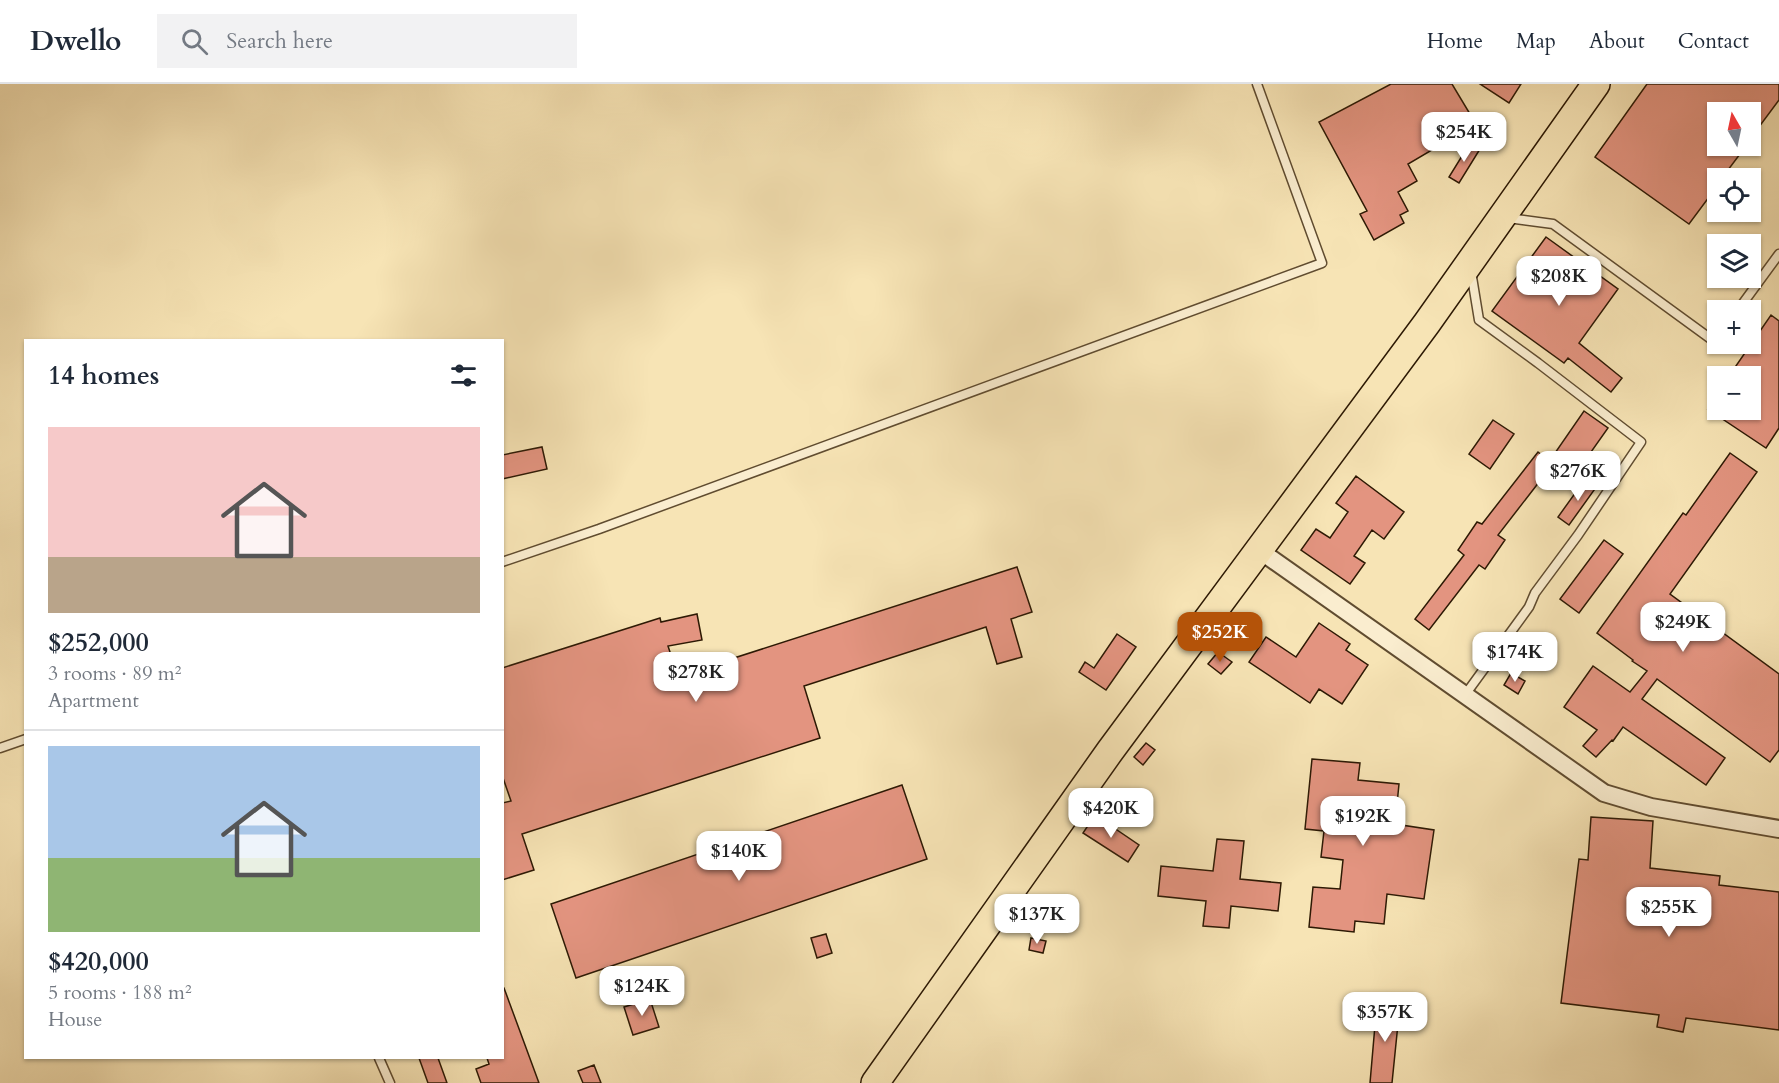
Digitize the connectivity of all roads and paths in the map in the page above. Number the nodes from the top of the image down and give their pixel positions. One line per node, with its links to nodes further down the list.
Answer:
1 (1257, 84): 9 (lane)
2 (1596, 84): 3 (main road)
3 (1502, 217): 5 (main road); 7 (lane)
4 (1779, 254): 6 (lane)
5 (1470, 262): 8 (main road); 10 (lane)
6 (1745, 300)
7 (1707, 336)
8 (1259, 549): 10 (street); 16 (main road)
9 (504, 561)
10 (1465, 695): 13 (street)
11 (24, 739): 12 (lane)
12 (0, 748)
13 (1779, 829)
14 (379, 1059): 15 (lane)
15 (390, 1083)
16 (875, 1083)

